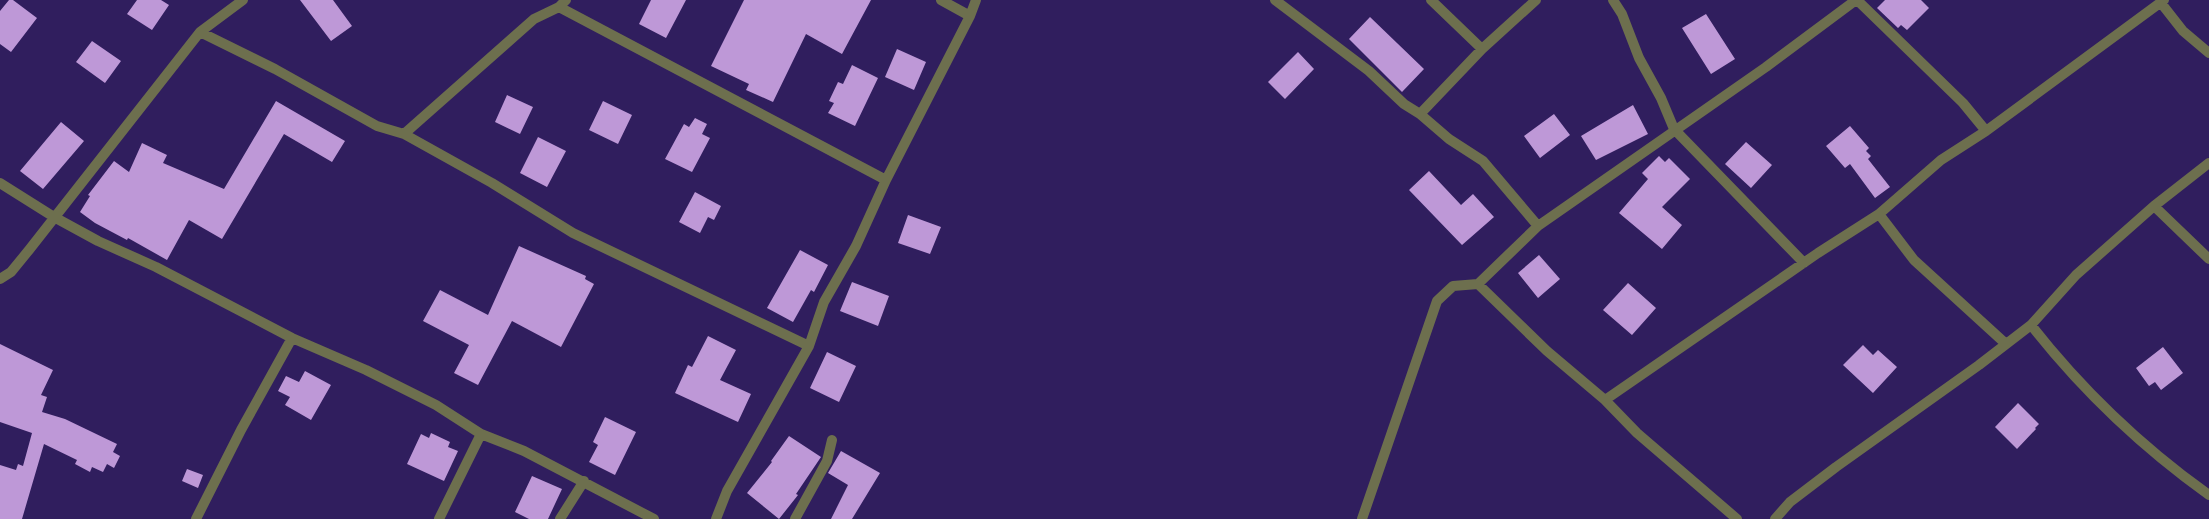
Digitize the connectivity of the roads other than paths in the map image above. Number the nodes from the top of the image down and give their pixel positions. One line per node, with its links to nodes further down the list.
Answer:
1 (243, 0): 12 (street)
2 (942, 0): 11 (street)
3 (976, 0): 11 (street)
4 (1275, 0): 15 (street)
5 (1431, 0): 13 (street)
6 (1536, 0): 13 (street)
7 (1613, 0): 16 (street)
8 (1856, 0): 16 (street); 17 (street)
9 (2163, 1): 14 (street); 17 (street)
10 (563, 3): 18 (street); 20 (street)
11 (970, 16): 20 (street)
12 (200, 32): 18 (street); 24 (street)
13 (1482, 49): 15 (street)
14 (2209, 54)
15 (1420, 114): 25 (street)
16 (1674, 129): 25 (street); 27 (street)
17 (1986, 131): 23 (street)
18 (404, 134): 33 (street)
19 (2209, 163): 22 (street)
20 (886, 180): 33 (street)
21 (0, 183): 24 (street)
22 (2154, 206): 26 (street); 30 (street)
23 (1879, 214): 27 (street); 32 (street)
24 (54, 217): 28 (street); 31 (street)
25 (1538, 226): 29 (street)
26 (2209, 259)
27 (1804, 263): 34 (street)
28 (0, 279)
29 (1478, 284): 34 (street); 45 (street)
30 (2031, 325): 32 (street); 38 (street)
31 (292, 338): 35 (street); 39 (street)
32 (2006, 344): 47 (street)
33 (809, 346): 43 (street)
34 (1605, 400): 46 (street)
35 (481, 434): 37 (street); 40 (street)
36 (832, 440): 44 (street)
37 (584, 481): 41 (street); 42 (street)
38 (2209, 495)
39 (196, 519)
40 (439, 519)
41 (560, 519)
42 (654, 519)
43 (716, 519)
44 (795, 519)
45 (1362, 519)
46 (1737, 519)
47 (1775, 519)

